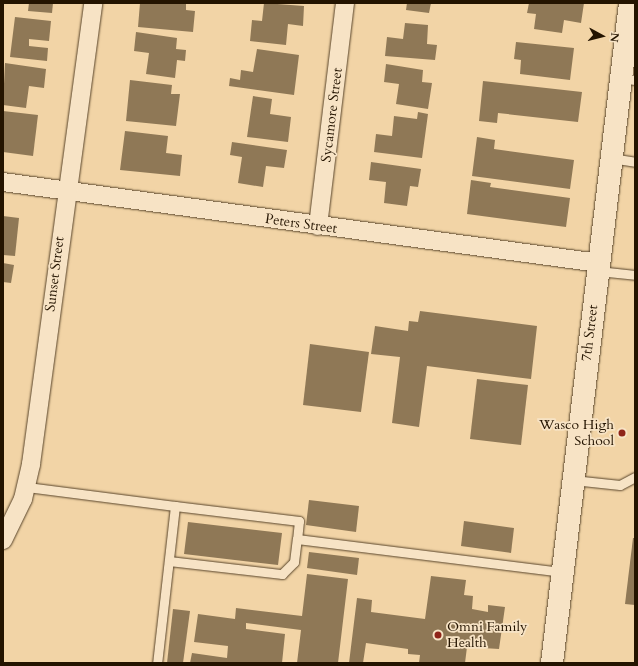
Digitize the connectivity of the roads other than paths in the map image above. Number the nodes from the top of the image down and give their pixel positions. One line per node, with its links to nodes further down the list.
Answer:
1 (93, 3): 8 (street, Sunset Street)
2 (345, 3): 9 (street, Sycamore Street)
3 (630, 3): 4 (street, 7th Street)
4 (628, 79): 5 (street, 7th Street)
5 (611, 158): 6 (lane); 10 (street, 7th Street)
6 (635, 162)
7 (3, 182): 8 (street, Peters Street)
8 (70, 190): 9 (street, Peters Street); 14 (street, Sunset Street)
9 (318, 226): 10 (street, Peters Street)
10 (598, 267): 11 (lane); 13 (street, 7th Street)
11 (635, 276)
12 (635, 477): 13 (lane)
13 (573, 480): 19 (street, 7th Street)
14 (27, 487): 15 (lane); 17 (street, Sunset Street)
15 (175, 506): 16 (lane); 18 (lane)
16 (297, 538): 18 (lane); 19 (lane)
17 (3, 540)
18 (169, 561): 20 (lane)
19 (563, 572): 21 (street, 7th Street)
20 (157, 663)
21 (552, 663)

